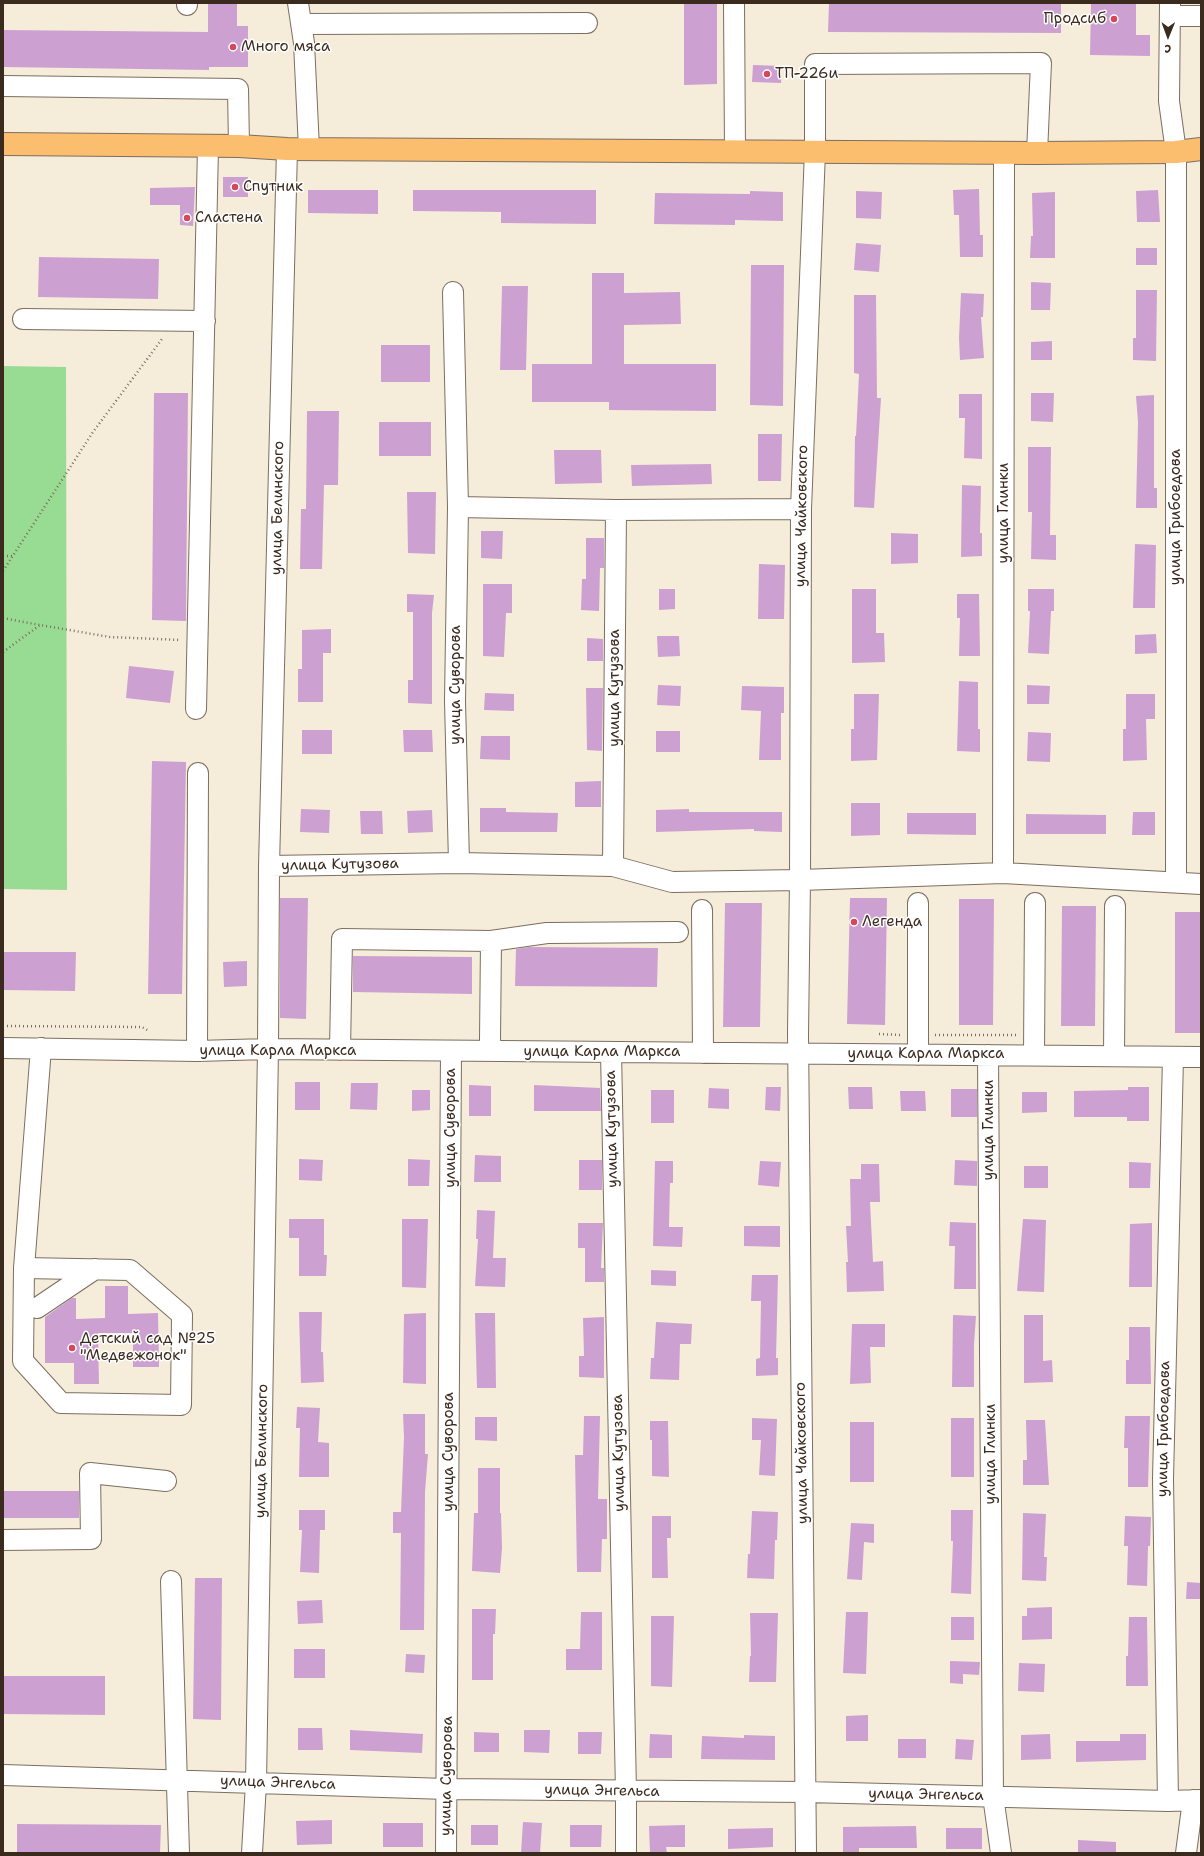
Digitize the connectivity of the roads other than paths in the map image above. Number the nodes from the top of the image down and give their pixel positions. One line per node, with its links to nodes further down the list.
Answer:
1 (298, 3): 6 (street)
2 (734, 3): 14 (street)
3 (1170, 9): 4 (street); 17 (street, улица Грибоедова)
4 (1201, 16)
5 (587, 23): 6 (street)
6 (301, 24): 12 (street)
7 (3, 86): 10 (street)
8 (3, 144): 9 (main road)
9 (208, 146): 10 (main road); 21 (street)
10 (239, 146): 11 (main road)
11 (287, 149): 12 (main road); 28 (street, улица Белинского)
12 (309, 149): 14 (main road)
13 (1201, 149): 17 (main road)
14 (735, 150): 15 (main road)
15 (815, 151): 16 (main road); 18 (street, улица Чайковского); 23 (street, улица Чайковского)
16 (1004, 152): 18 (main road); 30 (street, улица Глинки)
17 (1176, 152): 18 (main road); 32 (street, улица Грибоедова)
18 (1038, 153)
19 (453, 292): 22 (street, улица Суворова)
20 (23, 319): 21 (street)
21 (205, 321): 25 (street)
22 (458, 507): 24 (street); 27 (street, улица Суворова)
23 (801, 509): 24 (street); 31 (street, улица Чайковского)
24 (616, 510): 29 (street, улица Кутузова)
25 (196, 709)
26 (198, 773): 46 (street)
27 (459, 863): 28 (street, улица Кутузова); 29 (street, улица Кутузова)
28 (269, 866): 42 (street, улица Белинского)
29 (613, 866): 31 (street, улица Кутузова)
30 (1003, 873): 31 (street, улица Кутузова); 32 (street, улица Кутузова)
31 (800, 880): 49 (street, улица Чайковского)
32 (1176, 882): 33 (street, улица Кутузова)
33 (1201, 884)
34 (918, 903): 50 (street)
35 (1035, 903): 52 (street)
36 (1115, 906): 53 (street)
37 (702, 910): 48 (street)
38 (678, 932): 39 (street)
39 (491, 941): 43 (street); 45 (street)
40 (3, 1048): 41 (street, улица Карла Маркса)
41 (41, 1048): 46 (street, улица Карла Маркса); 56 (street)
42 (268, 1050): 43 (street, улица Карла Маркса); 46 (street, улица Карла Маркса); 64 (street, улица Белинского)
43 (340, 1050): 44 (street, улица Карла Маркса)
44 (451, 1051): 45 (street, улица Карла Маркса); 65 (street, улица Суворова)
45 (492, 1051): 47 (street, улица Карла Маркса)
46 (197, 1052)
47 (611, 1052): 48 (street, улица Карла Маркса); 66 (street, улица Кутузова)
48 (703, 1053): 49 (street, улица Карла Маркса)
49 (798, 1054): 50 (street, улица Карла Маркса); 67 (street, улица Чайковского)
50 (918, 1054): 51 (street, улица Карла Маркса)
51 (988, 1055): 52 (street, улица Карла Маркса); 68 (street, улица Глинки)
52 (1034, 1055): 53 (street, улица Карла Маркса)
53 (1114, 1056): 54 (street, улица Карла Маркса)
54 (1173, 1056): 55 (street, улица Карла Маркса); 70 (street, улица Грибоедова)
55 (1201, 1057)
56 (24, 1268): 57 (street); 57 (street)
57 (95, 1269): 58 (street)
58 (37, 1308)
59 (166, 1481): 60 (street)
60 (3, 1540)
61 (171, 1581): 63 (street)
62 (3, 1775): 63 (street, улица Энгельса)
63 (177, 1780): 64 (street, улица Энгельса); 71 (street)
64 (256, 1783): 65 (street, улица Энгельса); 72 (street, улица Белинского)
65 (447, 1788): 66 (street, улица Энгельса); 73 (street, улица Суворова)
66 (626, 1792): 67 (street, улица Энгельса); 74 (street, улица Кутузова)
67 (806, 1792): 68 (street, улица Энгельса); 75 (street, улица Чайковского)
68 (993, 1796): 70 (street, улица Энгельса); 76 (street, улица Глинки)
69 (1197, 1800): 70 (street, улица Энгельса); 77 (street)
70 (1168, 1801)
71 (179, 1853)
72 (252, 1853)
73 (446, 1853)
74 (626, 1853)
75 (806, 1853)
76 (1001, 1853)
77 (1186, 1853)

